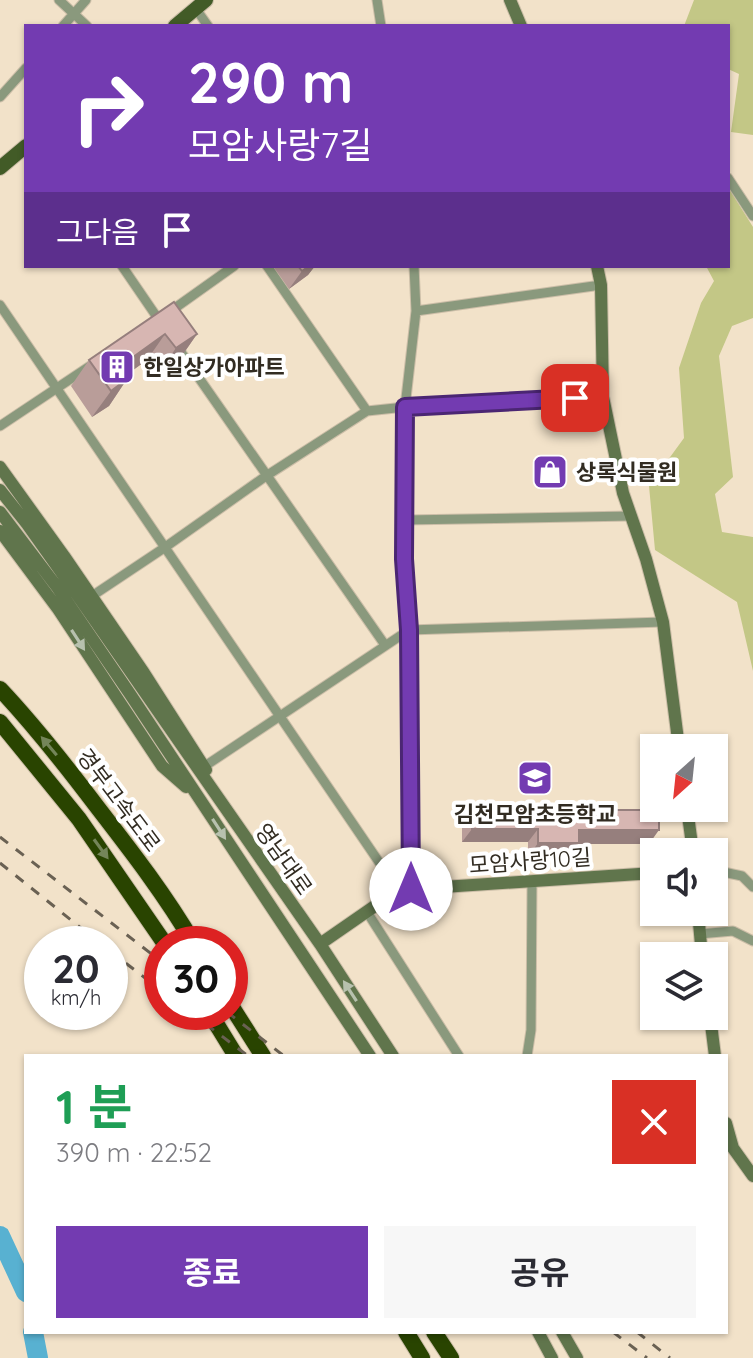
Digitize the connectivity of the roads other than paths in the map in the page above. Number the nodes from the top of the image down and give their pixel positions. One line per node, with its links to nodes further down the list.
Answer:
1 (59, 0): 6 (street)
2 (86, 0): 6 (street)
3 (377, 0): 11 (street)
4 (510, 0): 12 (main road)
5 (201, 4): 9 (main road); 10 (street)
6 (74, 13): 7 (street); 8 (street)
7 (65, 24)
8 (85, 24)
9 (177, 24)
10 (207, 24)
11 (380, 24)
12 (520, 24)
13 (24, 70): 14 (street)
14 (0, 97)
15 (24, 148): 16 (main road)
16 (0, 168)
17 (730, 181): 18 (street)
18 (753, 216)
19 (123, 268): 27 (street)
20 (231, 268): 27 (street)
21 (268, 268): 33 (street)
22 (414, 268): 26 (street)
23 (597, 268): 24 (main road)
24 (601, 285): 26 (street); 31 (main road)
25 (0, 305): 30 (street)
26 (416, 311): 32 (street)
27 (159, 320): 28 (street); 36 (street)
28 (146, 328)
29 (95, 363): 30 (street)
30 (57, 389): 34 (street); 42 (street)
31 (603, 397): 32 (street); 39 (main road)
32 (405, 407): 33 (street); 40 (street)
33 (367, 411): 36 (street)
34 (0, 426)
35 (0, 467): 43 (main road)
36 (266, 476): 42 (street); 46 (street)
37 (0, 490): 48 (main road)
38 (0, 512): 48 (main road)
39 (631, 516): 40 (street); 44 (main road)
40 (405, 520): 45 (street)
41 (0, 531): 54 (main road, one-way to 54)
42 (164, 548): 43 (street); 49 (street)
43 (92, 596): 52 (main road)
44 (663, 622): 45 (street); 51 (main road)
45 (409, 630): 46 (street); 59 (street)
46 (385, 645): 49 (street)
47 (0, 689): 62 (highway, 경부고속도로, one-way to 47)
48 (135, 691): 53 (main road, 영남대로); 54 (main road, 영남대로)
49 (280, 717): 52 (street); 59 (street)
50 (0, 722): 61 (highway, 경부고속도로, one-way to 61)
51 (677, 734)
52 (205, 766): 53 (main road)
53 (213, 792): 67 (main road, 영남대로)
54 (198, 797): 73 (main road, 영남대로, one-way to 73)
55 (728, 873): 58 (street)
56 (640, 874): 57 (main road, 모암사랑10길)
57 (532, 881): 59 (main road, 모암사랑10길); 76 (street)
58 (753, 887)
59 (404, 889): 60 (main road)
60 (367, 912): 67 (main road); 75 (street)
61 (153, 926)
62 (184, 926)
63 (699, 926): 64 (main road)
64 (699, 934): 65 (street); 66 (main road)
65 (753, 941)
66 (700, 942)
67 (320, 944): 74 (main road, 영남대로, one-way to 67)
68 (220, 1030): 71 (highway)
69 (246, 1030): 72 (highway)
70 (712, 1030): 77 (main road)
71 (235, 1054)
72 (262, 1054)
73 (369, 1054)
74 (392, 1054)
75 (458, 1054)
76 (527, 1054)
77 (715, 1054)
78 (728, 1130): 79 (main road)
79 (753, 1176)
80 (407, 1334): 84 (highway)
81 (435, 1334): 85 (highway)
82 (539, 1334): 86 (main road)
83 (563, 1334): 87 (main road)
84 (422, 1358)
85 (451, 1358)
86 (552, 1358)
87 (577, 1358)

